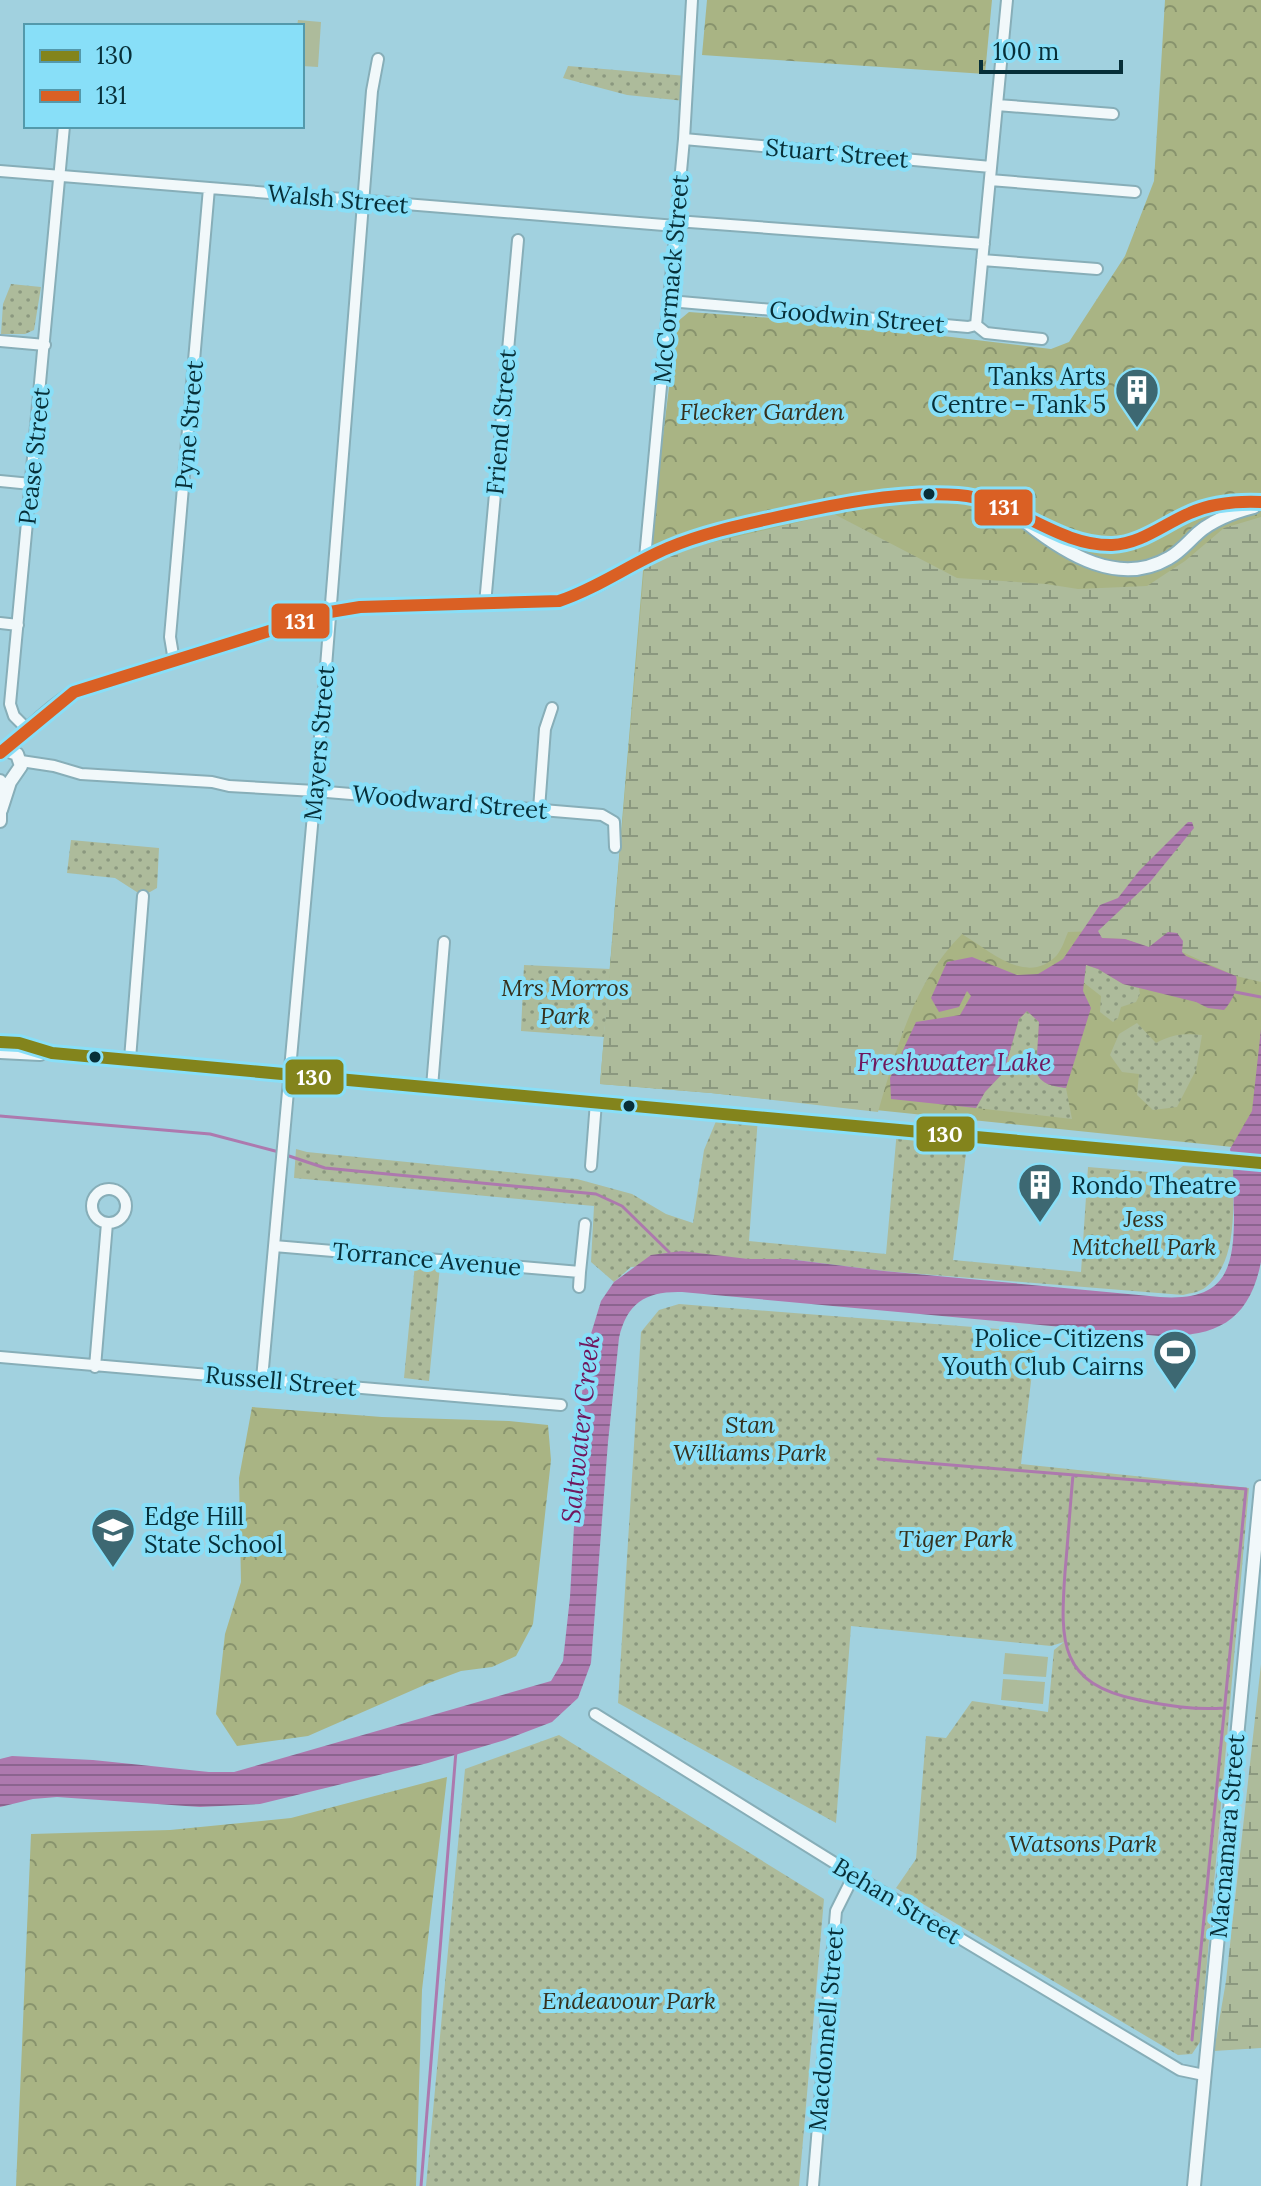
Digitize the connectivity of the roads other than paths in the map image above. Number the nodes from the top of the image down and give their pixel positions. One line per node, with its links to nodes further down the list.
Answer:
1 (692, 0): 7 (street, McCormack Street)
2 (1007, 0): 4 (street)
3 (378, 59): 14 (street, Mayers Street)
4 (997, 105): 5 (street); 8 (street)
5 (1113, 114)
6 (64, 128): 10 (street, Pease Street)
7 (684, 139): 8 (street, Stuart Street); 15 (street, McCormack Street)
8 (991, 167): 11 (street)
9 (0, 171): 10 (street, Walsh Street)
10 (59, 177): 12 (street, Walsh Street); 24 (street, Pease Street)
11 (990, 180): 13 (street); 17 (street)
12 (209, 188): 14 (street, Walsh Street); 36 (street, Pyne Street)
13 (1135, 192)
14 (363, 201): 15 (street, Walsh Street); 33 (street, Mayers Street)
15 (676, 224): 17 (street, Walsh Street); 20 (street, McCormack Street)
16 (518, 240): 32 (street, Friend Street)
17 (984, 244): 18 (street)
18 (982, 260): 19 (street); 21 (street)
19 (1097, 269)
20 (669, 301): 21 (street, Goodwin Street); 31 (street, McCormack Street)
21 (976, 325): 22 (street, Goodwin Street)
22 (1042, 339)
23 (0, 341): 24 (street)
24 (45, 345): 26 (street, Pease Street)
25 (0, 481): 26 (street)
26 (31, 484): 35 (street, Pease Street)
27 (1261, 504): 29 (street); 30 (street)
28 (1005, 506): 29 (street); 30 (street); 31 (street)
29 (1070, 537): 30 (street)
30 (1064, 551)
31 (645, 558): 32 (street)
32 (485, 604): 33 (street)
33 (330, 612): 36 (street); 43 (street, Mayers Street)
34 (0, 623): 35 (street)
35 (18, 625): 38 (street, Pease Street)
36 (174, 661): 38 (street)
37 (552, 708): 44 (street)
38 (27, 729): 39 (street); 40 (street)
39 (3, 752): 40 (street)
40 (20, 759): 41 (street); 43 (street, Woodward Street)
41 (6, 774): 45 (street)
42 (0, 781): 45 (street)
43 (315, 791): 44 (street, Woodward Street); 54 (street, Mayers Street)
44 (539, 809): 47 (street, Woodward Street)
45 (1, 810): 46 (street)
46 (0, 821)
47 (615, 847)
48 (143, 896): 53 (street)
49 (444, 942): 55 (street)
50 (0, 1042): 52 (street)
51 (0, 1052): 52 (street)
52 (52, 1053): 53 (street)
53 (130, 1059): 54 (street)
54 (289, 1073): 55 (street); 61 (street, Mayers Street)
55 (432, 1087): 56 (street)
56 (596, 1102): 57 (street); 58 (street)
57 (1261, 1163)
58 (591, 1166)
59 (107, 1223): 65 (street)
60 (585, 1224): 62 (street)
61 (274, 1246): 62 (street, Torrance Avenue); 66 (street, Mayers Street)
62 (580, 1272): 63 (street)
63 (579, 1287)
64 (0, 1357): 65 (street, Russell Street)
65 (95, 1367): 66 (street, Russell Street)
66 (262, 1379): 67 (street, Russell Street)
67 (561, 1405)
68 (1261, 1487): 71 (street, Macnamara Street)
69 (595, 1714): 70 (street, Behan Street)
70 (854, 1875): 71 (street, Behan Street); 72 (street, Macdonnell Street)
71 (1204, 2075): 73 (street, Macnamara Street)
72 (813, 2186)
73 (1194, 2186)

